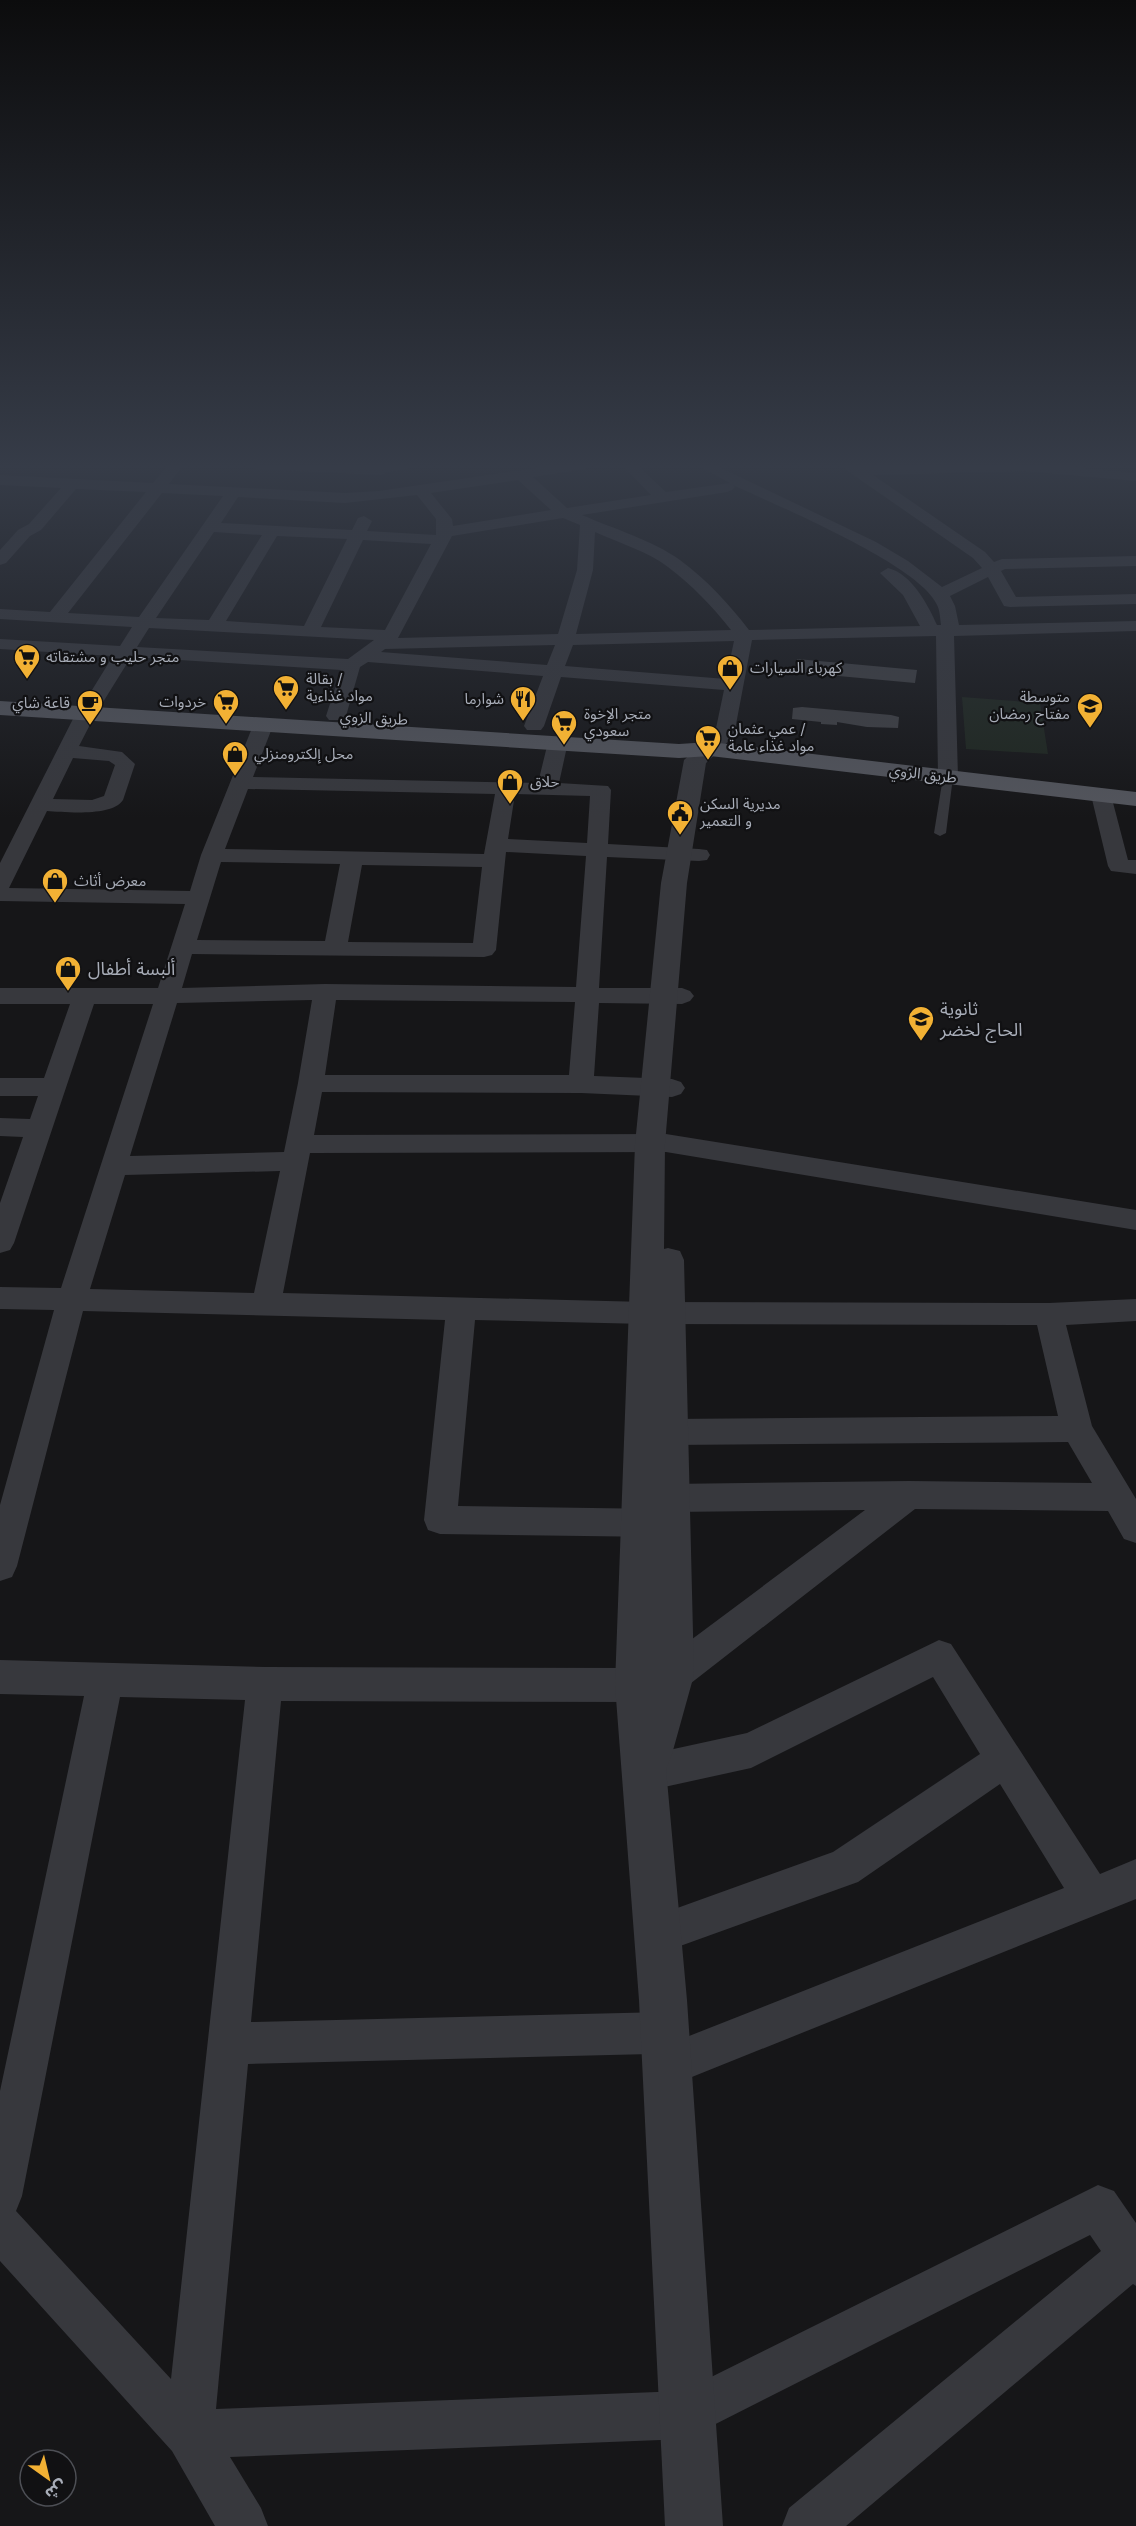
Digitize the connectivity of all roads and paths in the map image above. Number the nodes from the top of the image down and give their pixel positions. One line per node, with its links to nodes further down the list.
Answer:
1 (82, 583): 15 (street)
2 (171, 583): 16 (street)
3 (240, 583): 17 (street)
4 (333, 583): 19 (street)
5 (418, 583): 23 (street)
6 (581, 583): 22 (street)
7 (695, 583): 21 (street)
8 (901, 583): 20 (street)
9 (926, 583): 12 (street)
10 (962, 583): 12 (street)
11 (999, 583): 13 (street)
12 (939, 595): 20 (street)
13 (1136, 599)
14 (0, 614): 15 (street)
15 (55, 617): 16 (street)
16 (144, 622): 17 (street); 25 (street)
17 (214, 626): 19 (street)
18 (1136, 626): 20 (street)
19 (310, 631): 23 (street)
20 (942, 631): 21 (street); 38 (street)
21 (744, 635): 22 (street); 28 (street)
22 (566, 639): 23 (street); 27 (street)
23 (386, 640): 26 (street)
24 (0, 644): 25 (street)
25 (124, 651): 26 (street); 31 (street)
26 (358, 660): 27 (street); 32 (street)
27 (554, 671): 28 (street); 34 (street)
28 (735, 685): 36 (street)
29 (0, 698): 31 (main road, طريق الزوي)
30 (0, 708): 31 (main road, طريق الزوي)
31 (89, 708): 32 (main road, طريق الزوي); 33 (main road, طريق الزوي); 37 (street)
32 (336, 716): 34 (main road, طريق الزوي)
33 (264, 723): 35 (main road, طريق الزوي); 39 (street)
34 (534, 726): 36 (main road, طريق الزوي)
35 (558, 742): 36 (main road, طريق الزوي); 41 (street)
36 (710, 749): 38 (main road, طريق الزوي); 48 (street)
37 (67, 751): 44 (street); 44 (street)
38 (948, 777): 42 (main road, طريق الزوي); 45 (lane)
39 (241, 783): 40 (street); 49 (street)
40 (506, 787): 41 (street); 47 (street)
41 (547, 789): 46 (street)
42 (1101, 795): 43 (main road, طريق الزوي); 52 (street)
43 (1136, 799)
44 (39, 805): 50 (street)
45 (940, 833)
46 (598, 848): 47 (street); 48 (street); 59 (street)
47 (495, 853): 51 (street); 57 (street)
48 (689, 854): 60 (street)
49 (212, 855): 51 (street); 55 (street)
50 (7, 856): 53 (street)
51 (352, 858): 57 (street)
52 (1136, 867)
53 (0, 884)
54 (0, 894): 55 (street)
55 (199, 898): 56 (street)
56 (184, 947): 57 (street); 63 (street)
57 (335, 948)
58 (325, 992): 59 (street); 63 (street); 64 (street)
59 (588, 994): 60 (street); 65 (street)
60 (672, 995): 68 (street)
61 (0, 996): 62 (street)
62 (85, 996): 63 (street); 67 (street)
63 (169, 996): 73 (street)
64 (311, 1083): 65 (street); 72 (street)
65 (581, 1084): 68 (street)
66 (0, 1087): 67 (street)
67 (53, 1087): 70 (street)
68 (663, 1088): 71 (street)
69 (0, 1127): 70 (street)
70 (39, 1128): 75 (street)
71 (658, 1144): 72 (street); 74 (street); 81 (street)
72 (297, 1152): 73 (street); 78 (street)
73 (115, 1166): 77 (street)
74 (1136, 1220)
75 (0, 1243)
76 (0, 1298): 77 (street)
77 (72, 1299): 78 (street); 89 (street)
78 (266, 1304): 79 (street)
79 (461, 1309): 81 (street); 87 (street)
80 (1136, 1310): 82 (street)
81 (657, 1313): 82 (street); 84 (street); 87 (street)
82 (1049, 1314): 83 (street)
83 (1077, 1430): 84 (street); 86 (street)
84 (670, 1432): 87 (street)
85 (909, 1495): 86 (street); 87 (street); 90 (street)
86 (1117, 1497): 88 (street)
87 (660, 1514): 90 (street); 94 (street)
88 (1136, 1529)
89 (0, 1566)
90 (673, 1675): 96 (street)
91 (1, 1679): 92 (street)
92 (105, 1680): 93 (street); 102 (street)
93 (265, 1684): 94 (street); 100 (street)
94 (636, 1685): 96 (street)
95 (1005, 1759): 96 (street); 98 (street); 99 (street)
96 (646, 1773): 99 (street)
97 (1136, 1878): 98 (street)
98 (1092, 1896): 101 (street)
99 (658, 1934): 101 (street)
100 (228, 2044): 101 (street); 106 (street)
101 (666, 2049): 105 (street)
102 (0, 2196)
103 (0, 2227): 106 (street)
104 (1134, 2260): 105 (street); 109 (street)
105 (686, 2415): 106 (street); 108 (street)
106 (189, 2434): 107 (street)
107 (243, 2526)
108 (694, 2526)
109 (807, 2526)

